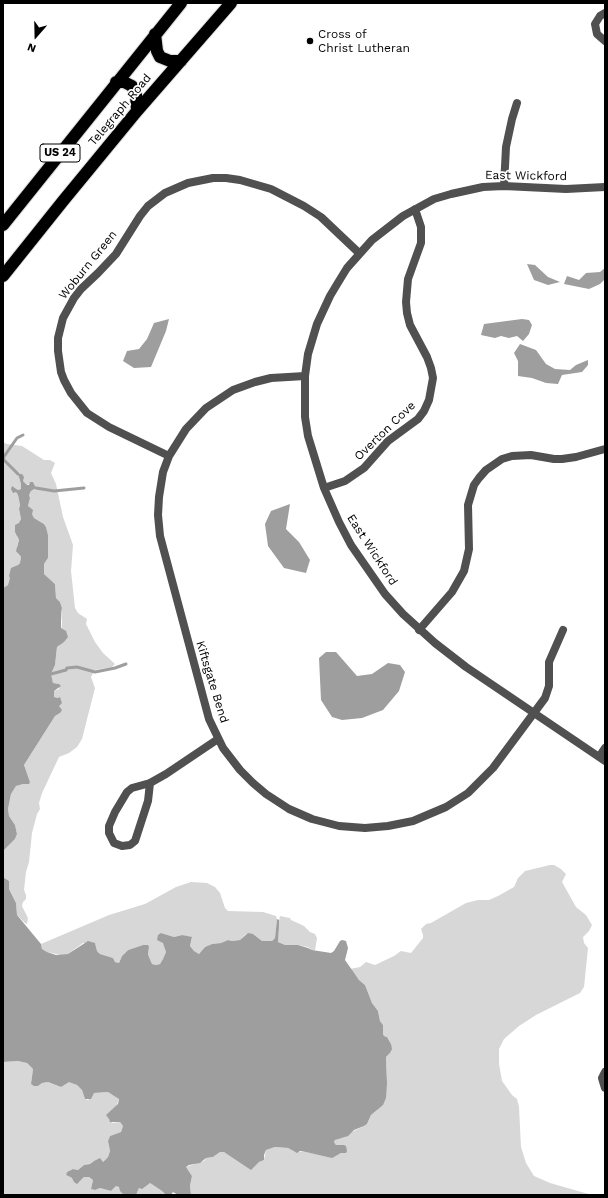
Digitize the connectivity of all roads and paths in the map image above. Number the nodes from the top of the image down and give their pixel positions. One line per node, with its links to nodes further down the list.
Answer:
1 (180, 3): 4 (highway, Telegraph Road / US 24)
2 (232, 3): 6 (highway, Telegraph Road / US 24)
3 (605, 13): 5 (street)
4 (155, 34): 6 (highway); 7 (highway, Telegraph Road / US 24)
5 (605, 41)
6 (181, 61): 9 (highway, Telegraph Road / US 24)
7 (116, 82): 9 (highway); 13 (highway, Telegraph Road / US 24)
8 (517, 103): 10 (street)
9 (137, 111): 15 (highway, Telegraph Road / US 24)
10 (504, 186): 11 (street, East Wickford); 12 (street, East Wickford)
11 (605, 187)
12 (415, 209): 14 (street, East Wickford); 19 (street, Overton Cove)
13 (3, 225)
14 (359, 253): 16 (street, East Wickford); 18 (street, Woburn Green)
15 (3, 276)
16 (305, 376): 18 (street, Kiftsgate Bend); 19 (street, East Wickford)
17 (605, 449): 20 (street)
18 (169, 456): 23 (street, Kiftsgate Bend)
19 (324, 488): 20 (street, East Wickford)
20 (419, 630): 22 (street, East Wickford)
21 (563, 630): 22 (street, Kiftsgate Bend)
22 (534, 713): 23 (street, Kiftsgate Bend); 25 (street, East Wickford)
23 (218, 739): 26 (street)
24 (605, 748): 25 (street)
25 (602, 759)
26 (150, 783): 26 (street)
27 (605, 1072): 28 (street)
28 (605, 1088)

